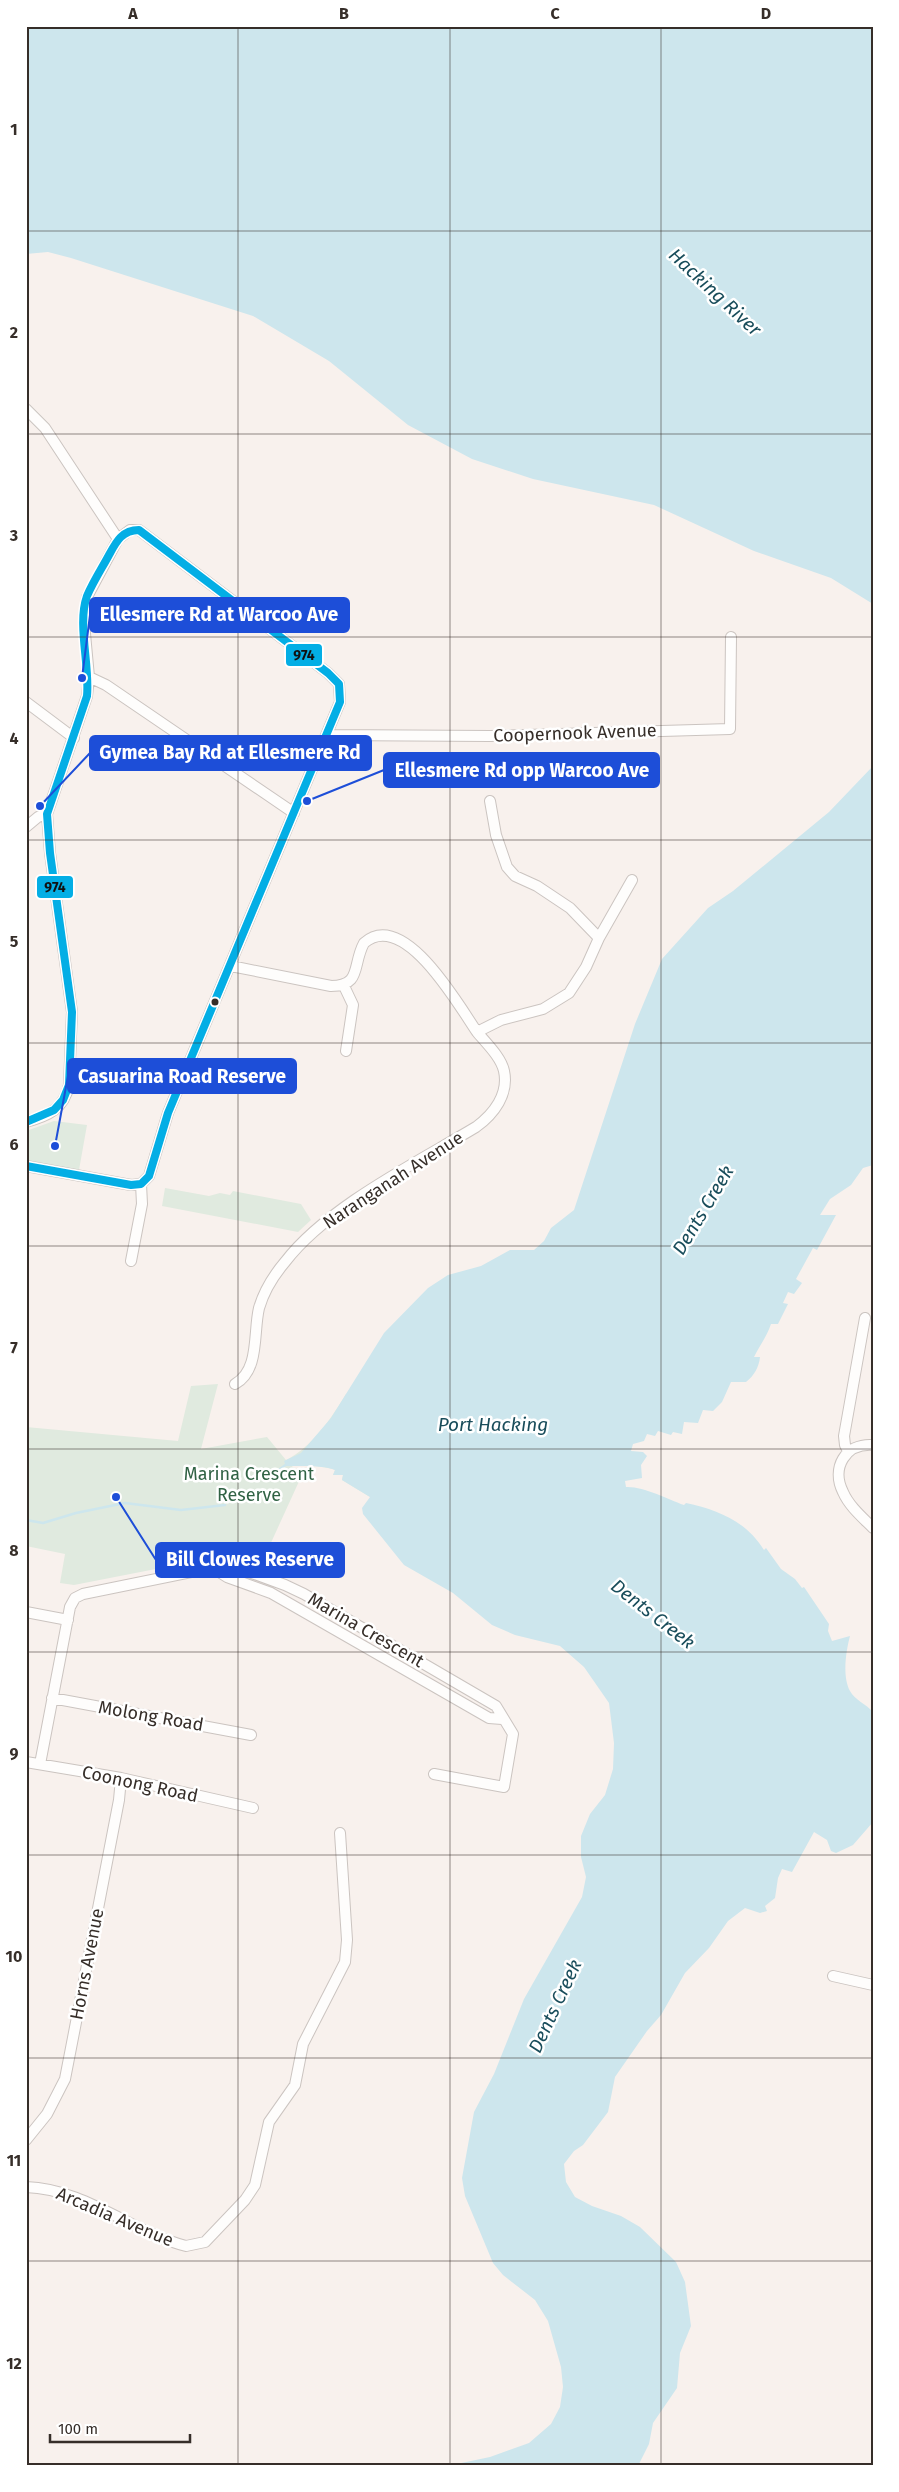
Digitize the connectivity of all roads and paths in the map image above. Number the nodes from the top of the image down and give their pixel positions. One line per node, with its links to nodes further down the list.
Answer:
1 (26, 409): 2 (street)
2 (118, 539): 4 (street); 6 (street)
3 (731, 637): 6 (street, Coopernook Avenue)
4 (89, 678): 7 (street); 9 (street)
5 (26, 702): 7 (street)
6 (327, 735): 9 (street)
7 (74, 738): 10 (street)
8 (490, 801): 13 (street)
9 (294, 813): 14 (street)
10 (47, 814): 11 (street); 18 (street)
11 (26, 827)
12 (632, 880): 13 (street)
13 (599, 938): 16 (street)
14 (231, 966): 15 (street); 20 (street)
15 (344, 986): 16 (street, Naranganah Avenue); 17 (street)
16 (478, 1032): 23 (street, Naranganah Avenue)
17 (346, 1051)
18 (26, 1122)
19 (26, 1166): 20 (street)
20 (141, 1184): 21 (street)
21 (131, 1261)
22 (865, 1318): 25 (street)
23 (235, 1384)
24 (873, 1445): 25 (street)
25 (848, 1451): 26 (street)
26 (873, 1528)
27 (216, 1570): 29 (street, Marina Crescent); 31 (street, Marina Crescent); 31 (street, Marina Crescent)
28 (26, 1612): 29 (street)
29 (68, 1620): 30 (street, Marina Crescent)
30 (52, 1698): 32 (street, Molong Road); 34 (street, Marina Crescent)
31 (502, 1719): 35 (street, Marina Crescent)
32 (251, 1735)
33 (26, 1762): 34 (street, Coonong Road)
34 (40, 1764): 36 (street, Coonong Road)
35 (434, 1774)
36 (121, 1778): 37 (street, Coonong Road); 41 (street, Horns Avenue)
37 (252, 1808)
38 (340, 1833): 42 (street, Arcadia Avenue)
39 (833, 1976): 40 (street)
40 (873, 1985)
41 (26, 2140)
42 (26, 2187)

